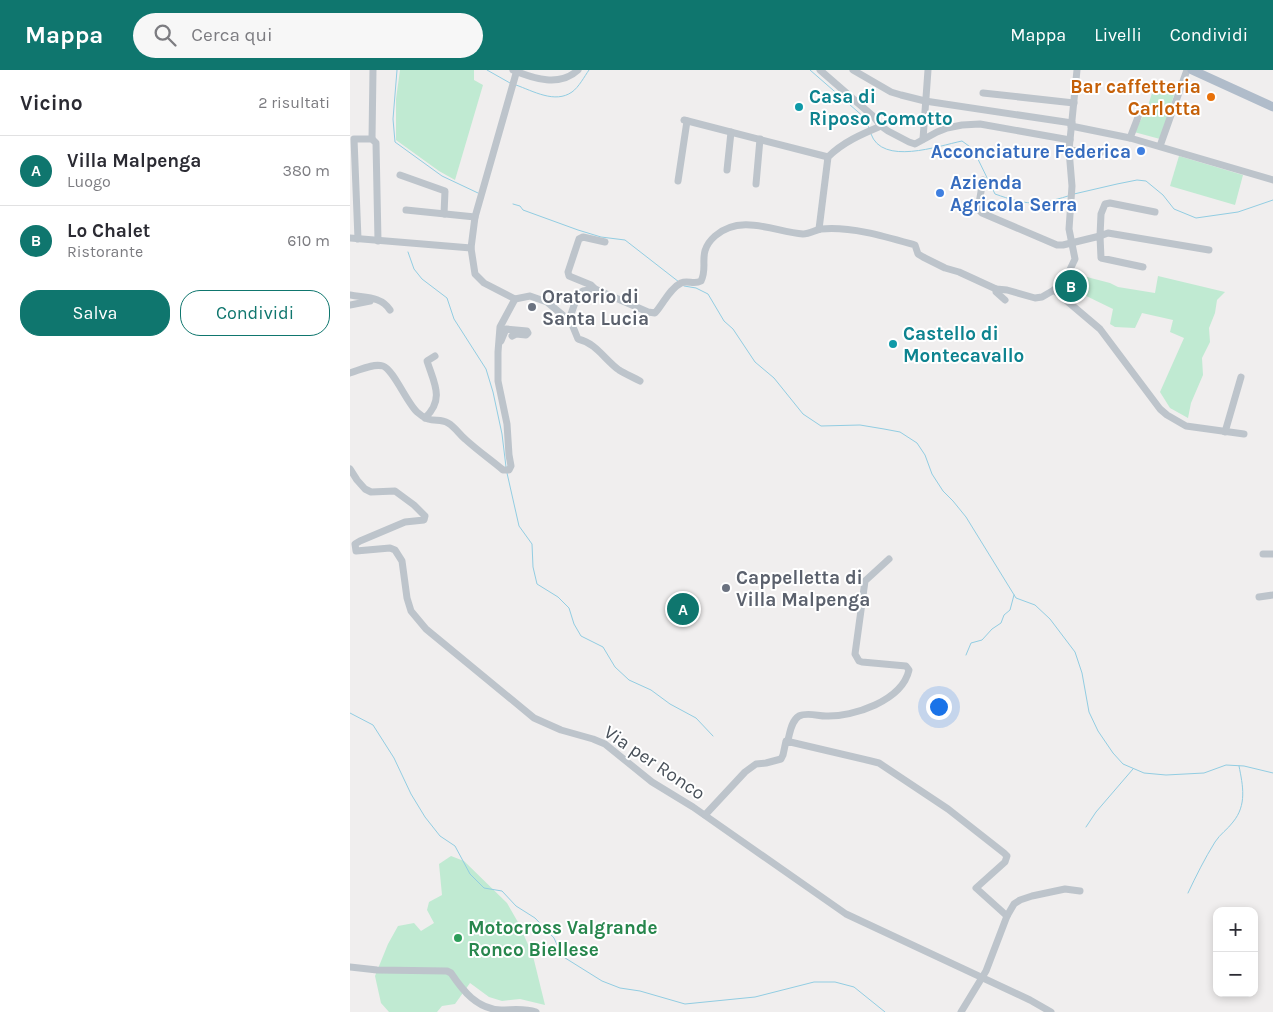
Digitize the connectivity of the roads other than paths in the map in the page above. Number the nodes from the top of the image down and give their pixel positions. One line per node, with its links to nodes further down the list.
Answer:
1 (373, 70): 20 (street)
2 (578, 70): 10 (street)
3 (820, 70): 17 (street)
4 (853, 70): 12 (street)
5 (928, 70): 12 (street)
6 (1076, 70): 13 (street)
7 (1187, 70): 24 (street)
8 (1192, 70): 9 (main road)
9 (1203, 72): 14 (main road)
10 (516, 73): 37 (street)
11 (983, 93): 13 (street)
12 (925, 101): 16 (street); 22 (street)
13 (1074, 103): 16 (street)
14 (1273, 107)
15 (1140, 112): 19 (street)
16 (1071, 124): 19 (street); 23 (street)
17 (878, 127): 22 (street); 27 (street)
18 (730, 132): 21 (street); 28 (street); 32 (street)
19 (1130, 138): 24 (street)
20 (372, 139): 40 (street); 41 (street)
21 (760, 139): 27 (street); 33 (street)
22 (923, 140): 23 (street)
23 (1070, 140): 26 (street)
24 (1160, 146): 31 (street)
25 (1105, 149): 26 (street)
26 (1069, 150): 43 (street)
27 (828, 157): 38 (street)
28 (727, 170)
29 (400, 175): 36 (street)
30 (983, 180): 43 (street)
31 (1273, 180)
32 (678, 181)
33 (756, 184)
34 (406, 210): 36 (street)
35 (1155, 212): 39 (street)
36 (444, 214): 37 (street)
37 (475, 217): 44 (street)
38 (819, 229): 47 (street); 48 (street)
39 (1100, 236): 43 (street); 45 (street); 46 (street)
40 (354, 239): 41 (street)
41 (378, 241): 44 (street)
42 (605, 242): 47 (street)
43 (1073, 242): 49 (street)
44 (471, 248): 52 (street)
45 (1209, 250)
46 (1143, 267)
47 (595, 289): 56 (street)
48 (996, 289): 49 (street); 53 (street)
49 (1054, 290): 64 (street)
50 (350, 295): 51 (street)
51 (372, 299): 54 (street); 55 (street)
52 (515, 299): 56 (street); 58 (street)
53 (1005, 300)
54 (350, 305)
55 (390, 310)
56 (569, 320): 62 (street)
57 (512, 336): 58 (street)
58 (498, 352): 63 (street)
59 (435, 356): 63 (street)
60 (350, 373): 63 (street)
61 (1241, 377): 64 (street)
62 (640, 380)
63 (425, 418)
64 (1225, 432): 65 (street)
65 (1244, 434)
66 (350, 469): 73 (street, Via per Ronco)
67 (1263, 554): 68 (street)
68 (1273, 554)
69 (889, 560): 72 (street)
70 (1273, 595): 71 (street)
71 (1259, 597)
72 (788, 740): 73 (street); 75 (street)
73 (706, 815): 77 (street, Via per Ronco)
74 (1080, 891): 75 (street)
75 (1007, 916): 77 (street)
76 (350, 967): 78 (street)
77 (981, 978): 80 (street); 81 (street, Via per Ronco)
78 (501, 1011): 79 (street)
79 (536, 1012)
80 (962, 1012)
81 (1051, 1012)

